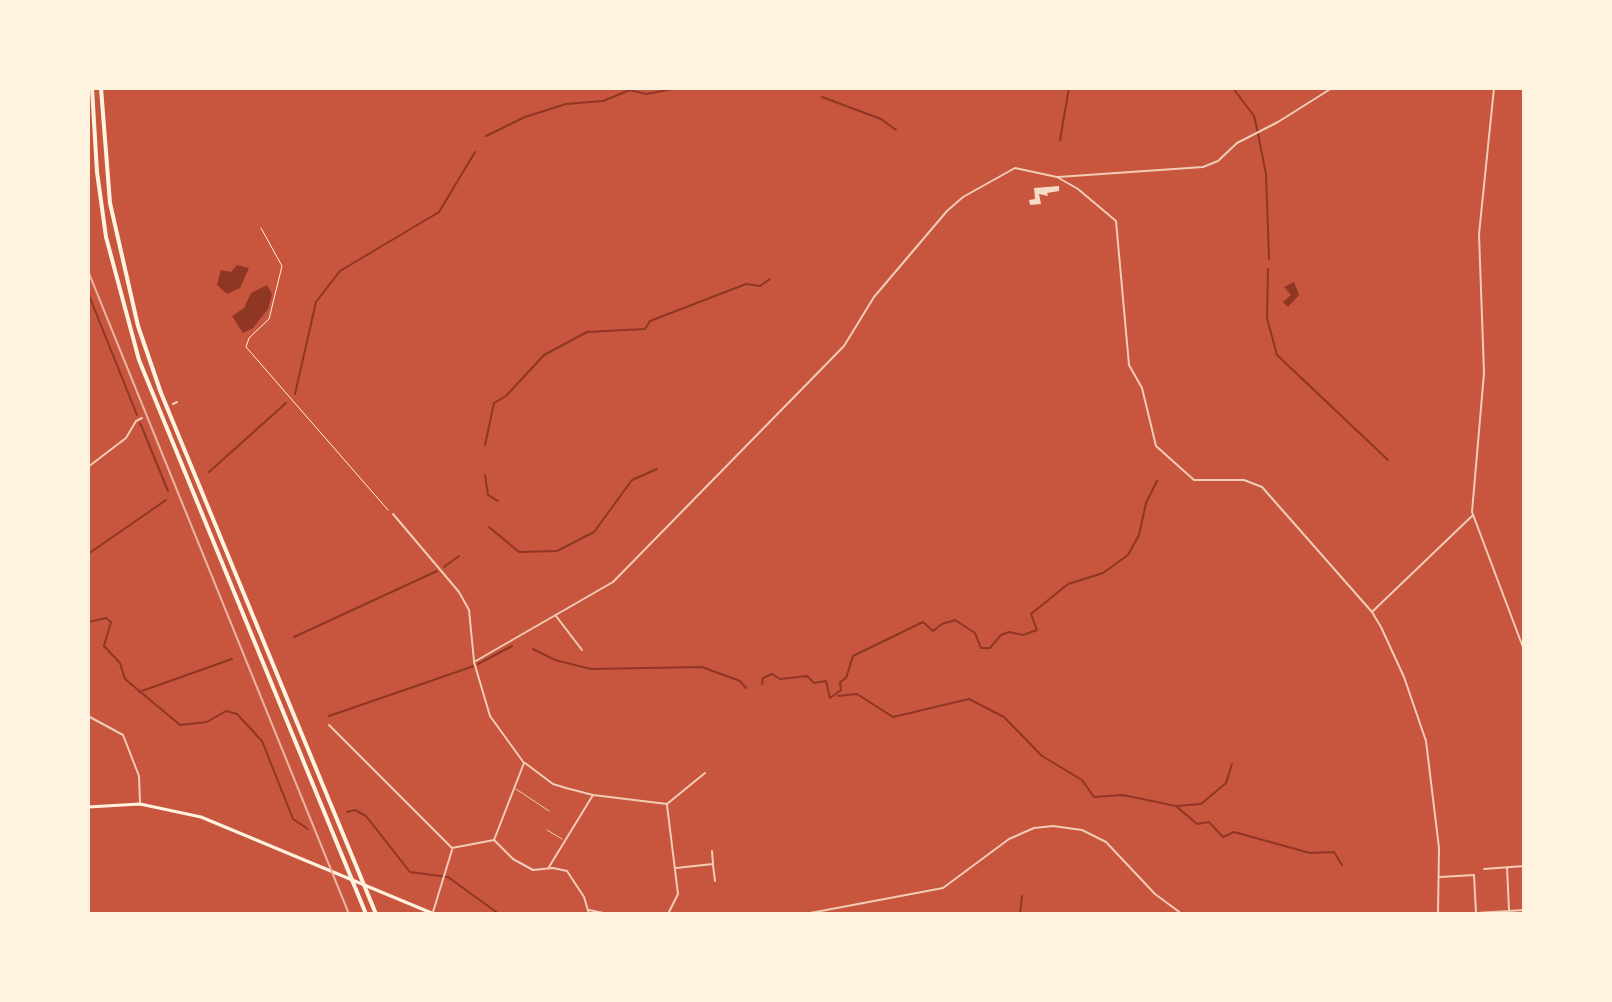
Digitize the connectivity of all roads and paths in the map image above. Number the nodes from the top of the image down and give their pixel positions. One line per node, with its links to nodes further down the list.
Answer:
1 (92, 88): 43 (highway)
2 (101, 88): 44 (highway)
3 (1332, 88): 5 (street)
4 (1494, 88): 10 (street)
5 (1057, 177): 11 (street); 12 (street)
6 (261, 228): 9 (path)
7 (142, 418): 8 (street)
8 (88, 467)
9 (393, 514): 15 (street)
10 (1472, 516): 11 (street); 14 (street)
11 (1372, 612): 37 (street)
12 (556, 616): 13 (street); 15 (street)
13 (582, 650)
14 (1524, 650)
15 (474, 662): 18 (street)
16 (88, 716): 22 (street)
17 (329, 725): 29 (street)
18 (524, 763): 20 (street); 21 (street)
19 (705, 773): 23 (street)
20 (514, 788): 25 (lane); 27 (street)
21 (593, 795): 23 (street); 28 (street)
22 (140, 804): 24 (main road); 45 (main road)
23 (667, 804): 35 (street)
24 (88, 807)
25 (549, 811)
26 (547, 830): 28 (lane)
27 (494, 840): 29 (street); 34 (street)
28 (564, 840): 34 (street)
29 (452, 848): 45 (street)
30 (712, 851): 31 (street)
31 (713, 864): 35 (street); 38 (street)
32 (1524, 866): 33 (street)
33 (1507, 867): 36 (street); 40 (street)
34 (548, 868): 41 (street)
35 (675, 868): 47 (street)
36 (1484, 869)
37 (1439, 877): 42 (street); 50 (street)
38 (715, 881)
39 (1524, 910): 40 (street)
40 (1509, 911): 42 (street)
41 (589, 912): 46 (street)
42 (1476, 913): 51 (street)
43 (366, 914)
44 (376, 914)
45 (433, 914)
46 (608, 914)
47 (668, 914)
48 (805, 914): 49 (street)
49 (1182, 914)
50 (1438, 914)
51 (1461, 914)

